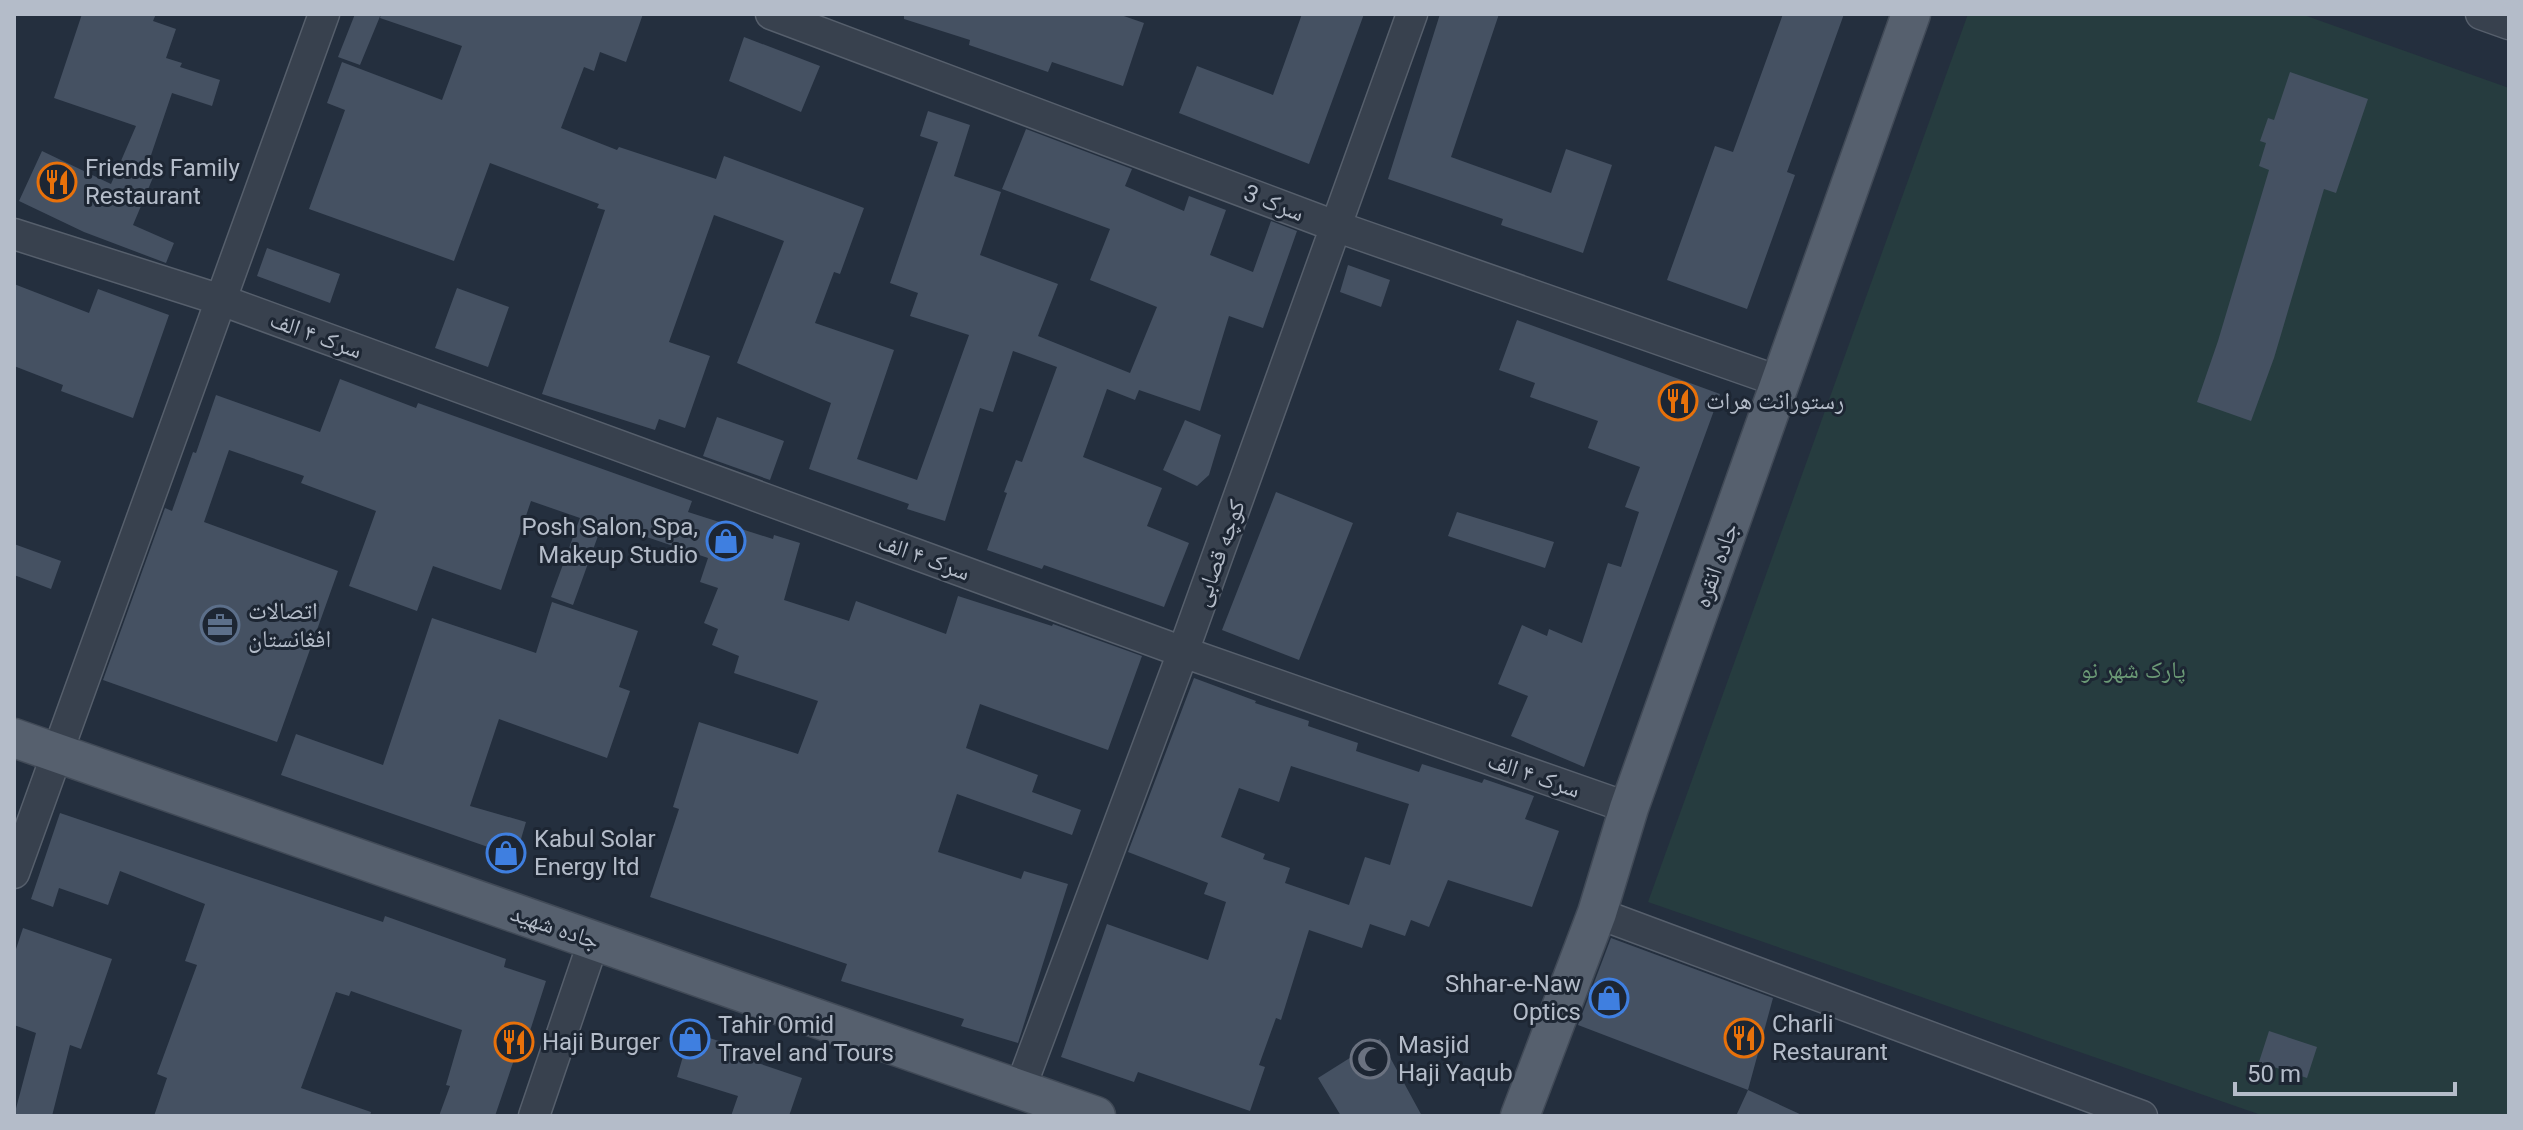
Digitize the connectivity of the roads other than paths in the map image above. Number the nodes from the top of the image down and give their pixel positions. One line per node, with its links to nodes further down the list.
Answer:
1 (324, 14): 9 (street)
2 (771, 14): 7 (street, سرک 3)
3 (1412, 14): 7 (street, کوچه قصابی)
4 (1911, 14): 10 (main road, جاده انقره)
5 (2481, 14): 6 (street)
6 (2509, 24)
7 (1335, 226): 10 (street, سرک 3); 11 (street, کوچه قصابی)
8 (14, 234): 9 (street, سرک ۴ الف)
9 (221, 300): 11 (street, سرک ۴ الف); 13 (street)
10 (1781, 382): 14 (main road, جاده انقره)
11 (1183, 652): 14 (street, سرک ۴ الف); 18 (street, کوچه قصابی)
12 (14, 738): 13 (main road, جاده شهید)
13 (57, 753): 15 (street); 17 (main road, جاده شهید)
14 (1629, 808): 16 (main road, جاده انقره)
15 (14, 873)
16 (1597, 913): 21 (main road, جاده انقره); 22 (street)
17 (594, 940): 18 (main road, جاده شهید); 19 (street)
18 (1020, 1089): 20 (main road, جاده شهید)
19 (534, 1116)
20 (1096, 1116)
21 (1520, 1116)
22 (2142, 1116)

